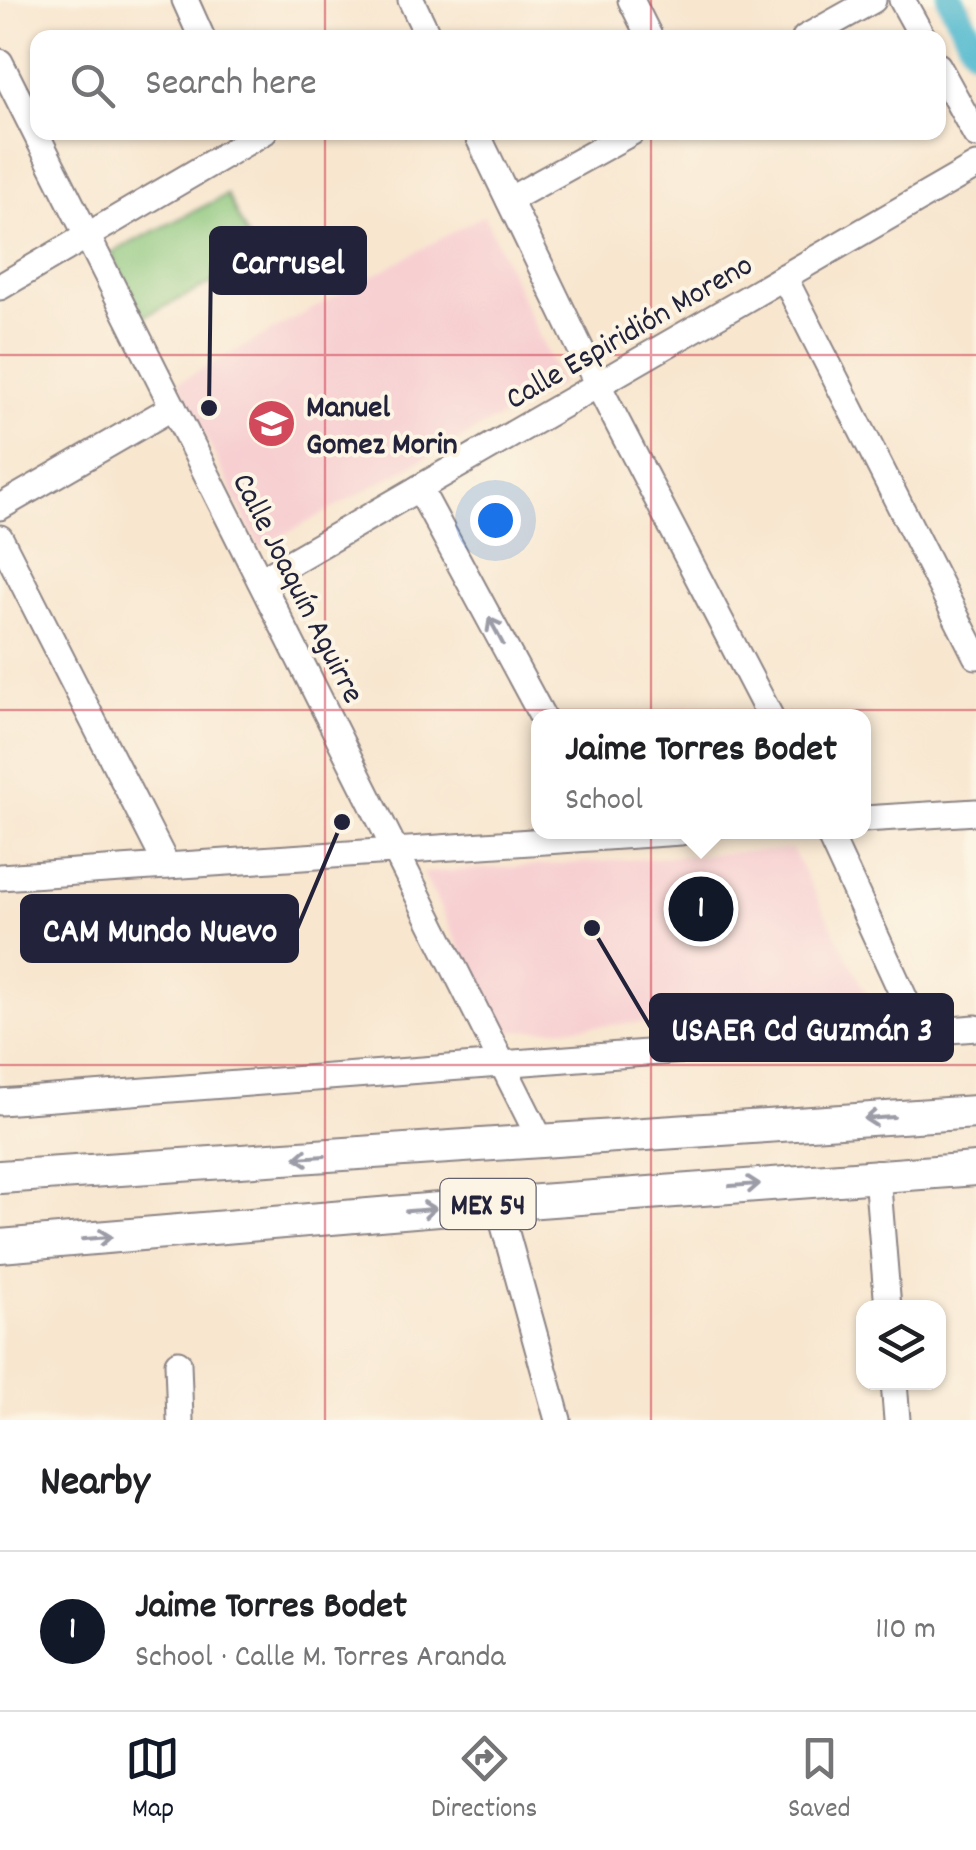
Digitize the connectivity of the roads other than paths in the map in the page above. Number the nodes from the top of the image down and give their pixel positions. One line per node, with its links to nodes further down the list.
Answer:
1 (185, 0): 6 (street)
2 (411, 0): 7 (street)
3 (631, 0): 8 (street)
4 (873, 0): 9 (street)
5 (902, 0): 10 (street)
6 (198, 30)
7 (425, 30)
8 (646, 30)
9 (819, 30)
10 (919, 30)
11 (0, 62): 13 (street, Calle Joaquín Aguirre)
12 (946, 81): 14 (street)
13 (30, 123)
14 (976, 135)
15 (39, 140): 21 (street, Calle Joaquín Aguirre)
16 (245, 140): 21 (street)
17 (480, 140): 20 (street)
18 (618, 140): 20 (street)
19 (976, 166): 22 (street, Calle Espiridión Moreno)
20 (509, 200): 24 (street)
21 (86, 236): 23 (street); 25 (street, Calle Joaquín Aguirre)
22 (784, 278): 24 (street, Calle Espiridión Moreno); 30 (street)
23 (0, 287)
24 (598, 384): 26 (street, Calle Espiridión Moreno); 32 (street)
25 (172, 406): 27 (street); 29 (street, Calle Joaquín Aguirre)
26 (419, 488): 29 (street, Calle Espiridión Moreno); 31 (street, one-way to 26)
27 (0, 507)
28 (0, 538): 38 (street)
29 (260, 580): 37 (street, Calle Joaquín Aguirre)
30 (976, 656)
31 (538, 709)
32 (766, 709)
33 (976, 812): 34 (street)
34 (871, 819)
35 (545, 839): 37 (street)
36 (831, 839): 41 (street)
37 (397, 851): 38 (street); 42 (street, Calle Joaquín Aguirre)
38 (167, 866): 39 (street)
39 (0, 877)
40 (976, 1028): 41 (street)
41 (920, 1032): 42 (street)
42 (502, 1062): 43 (street); 45 (street, Calle Joaquín Aguirre)
43 (0, 1102)
44 (976, 1112): 45 (main road, MEX 54, one-way to 45)
45 (541, 1141): 48 (main road, MEX 54, one-way to 48)
46 (976, 1169): 47 (main road, MEX 54)
47 (877, 1176): 49 (main road, MEX 54, one-way to 47); 51 (street)
48 (0, 1178)
49 (498, 1204): 50 (main road, MEX 54, one-way to 49); 55 (street)
50 (0, 1246)
51 (887, 1300)
52 (178, 1364): 54 (street)
53 (895, 1390): 56 (street)
54 (180, 1420)
55 (558, 1420)
56 (897, 1420)

